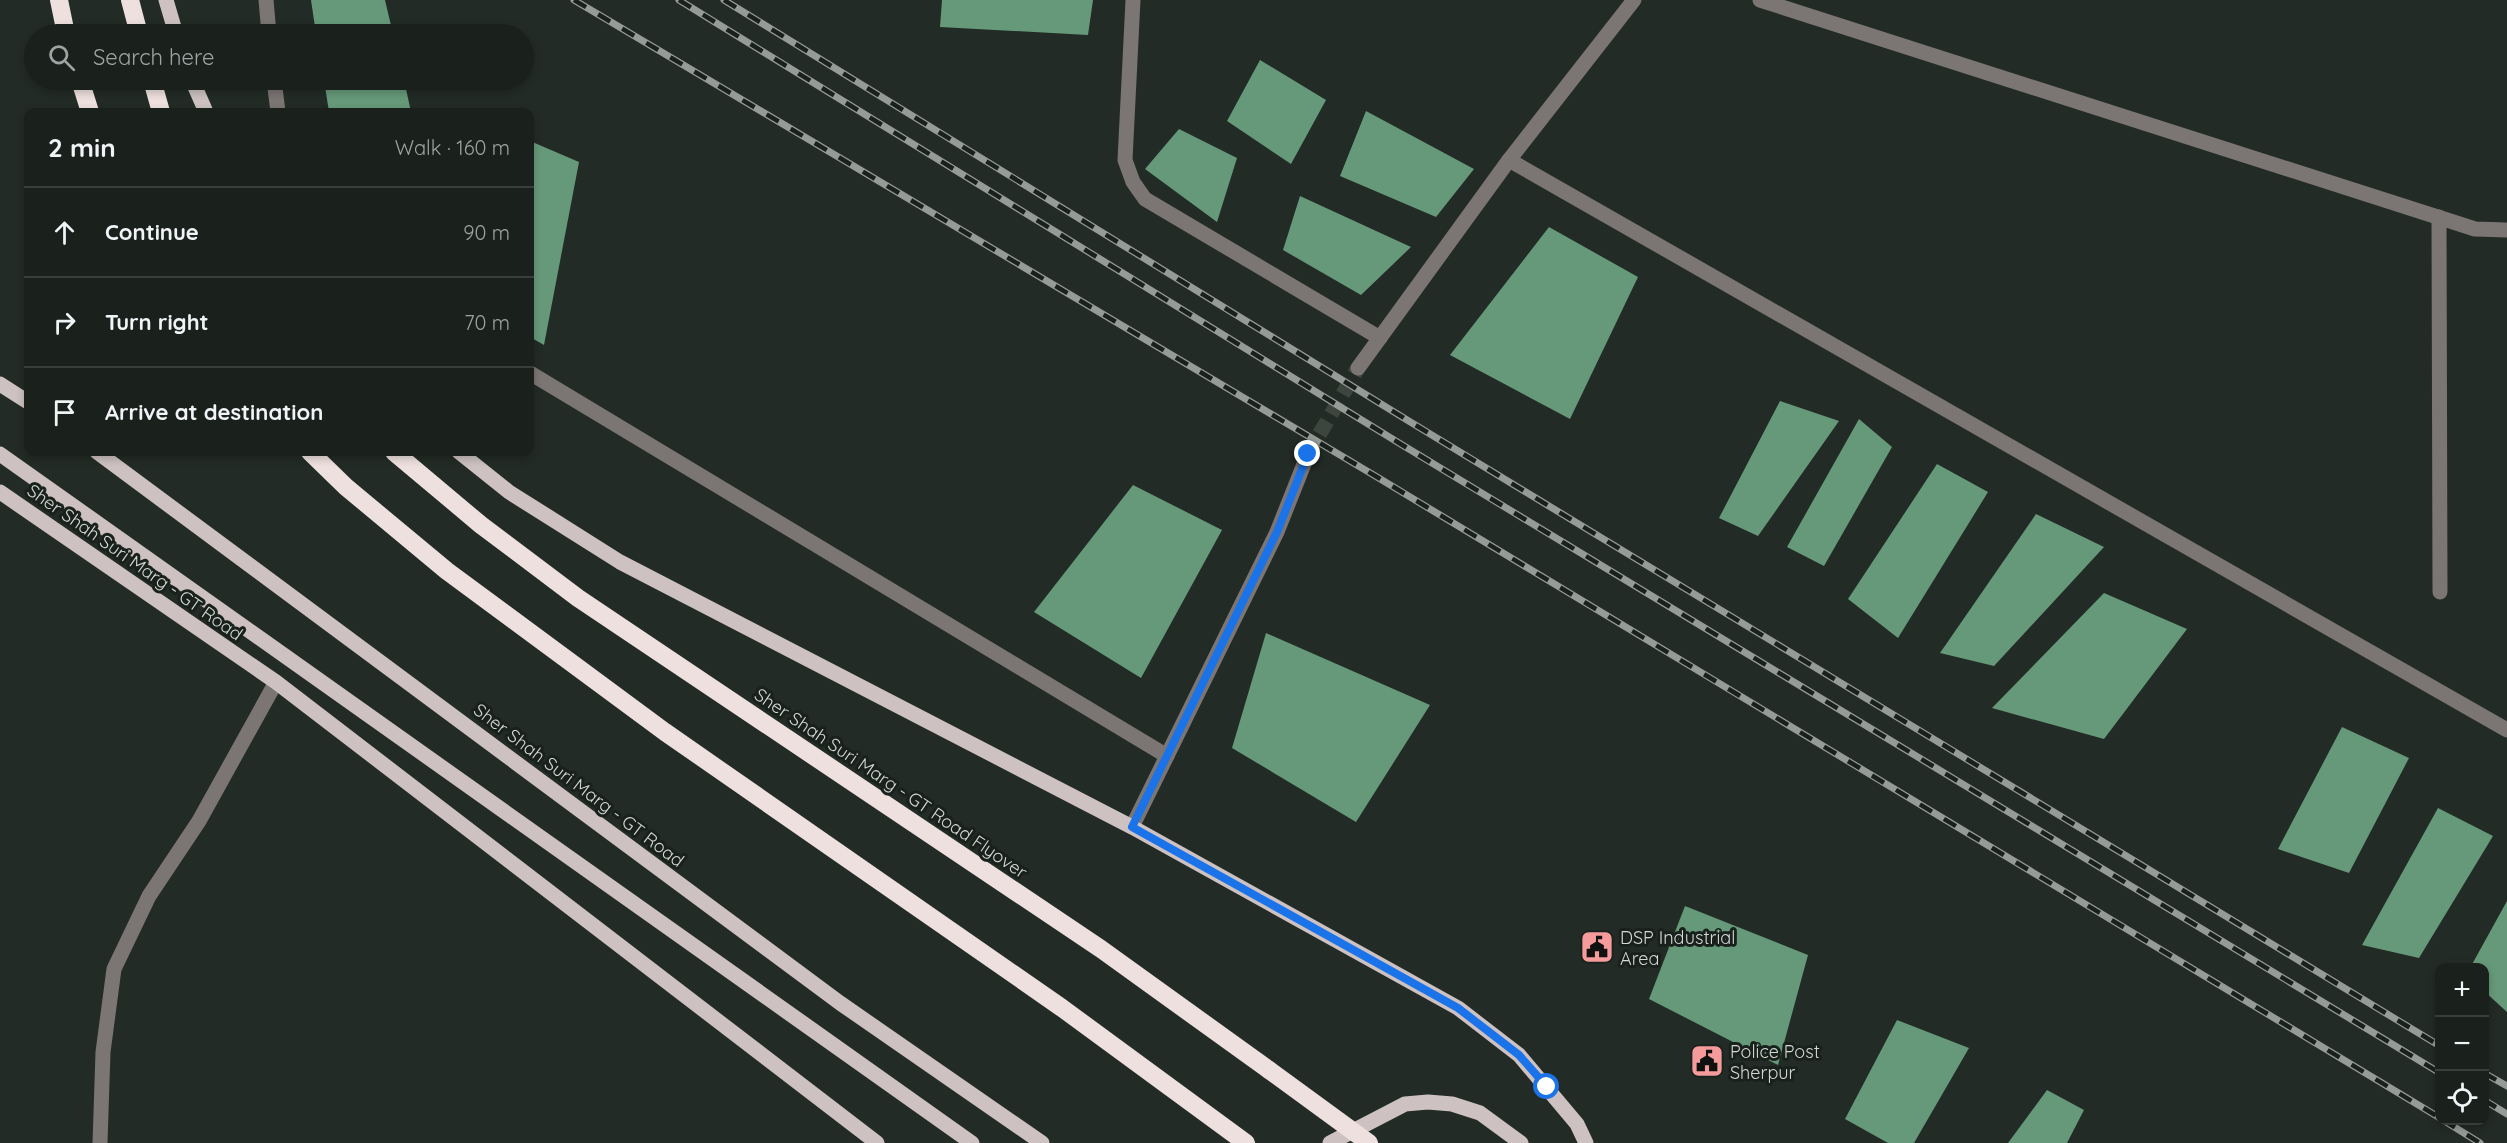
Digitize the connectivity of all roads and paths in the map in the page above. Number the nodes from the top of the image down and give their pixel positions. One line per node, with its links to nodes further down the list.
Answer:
1 (59, 0): 8 (highway)
2 (130, 0): 9 (highway)
3 (166, 0): 10 (main road)
4 (266, 0): 11 (street)
5 (1134, 0): 23 (street)
6 (1634, 0): 20 (street)
7 (1760, 0): 21 (street)
8 (64, 24)
9 (136, 24)
10 (173, 24)
11 (268, 24)
12 (83, 90): 16 (highway)
13 (155, 90): 17 (highway)
14 (196, 90): 18 (main road)
15 (275, 90): 19 (street)
16 (89, 108)
17 (160, 108)
18 (204, 108)
19 (278, 108)
20 (1509, 160): 23 (street); 37 (street)
21 (2439, 217): 22 (street); 35 (street)
22 (2507, 230)
23 (1380, 338): 24 (street)
24 (1358, 368)
25 (534, 375): 38 (street)
26 (0, 384): 27 (main road)
27 (24, 399)
28 (0, 454): 43 (main road)
29 (1308, 454): 38 (street)
30 (102, 456): 44 (main road, Sher Shah Suri Marg - GT Road)
31 (314, 456): 40 (highway)
32 (399, 456): 46 (highway, Sher Shah Suri Marg - GT Road Flyover, bridge)
33 (464, 456): 39 (main road)
34 (0, 492): 36 (main road, Sher Shah Suri Marg - GT Road)
35 (2440, 592)
36 (276, 682): 41 (street); 42 (main road, Sher Shah Suri Marg - GT Road)
37 (2507, 730)
38 (1167, 756): 39 (street)
39 (1132, 827): 48 (main road)
40 (1240, 1138)
41 (100, 1143)
42 (877, 1143)
43 (972, 1143)
44 (1042, 1143)
45 (1330, 1143): 47 (main road)
46 (1369, 1143)
47 (1521, 1143)
48 (1586, 1143)

